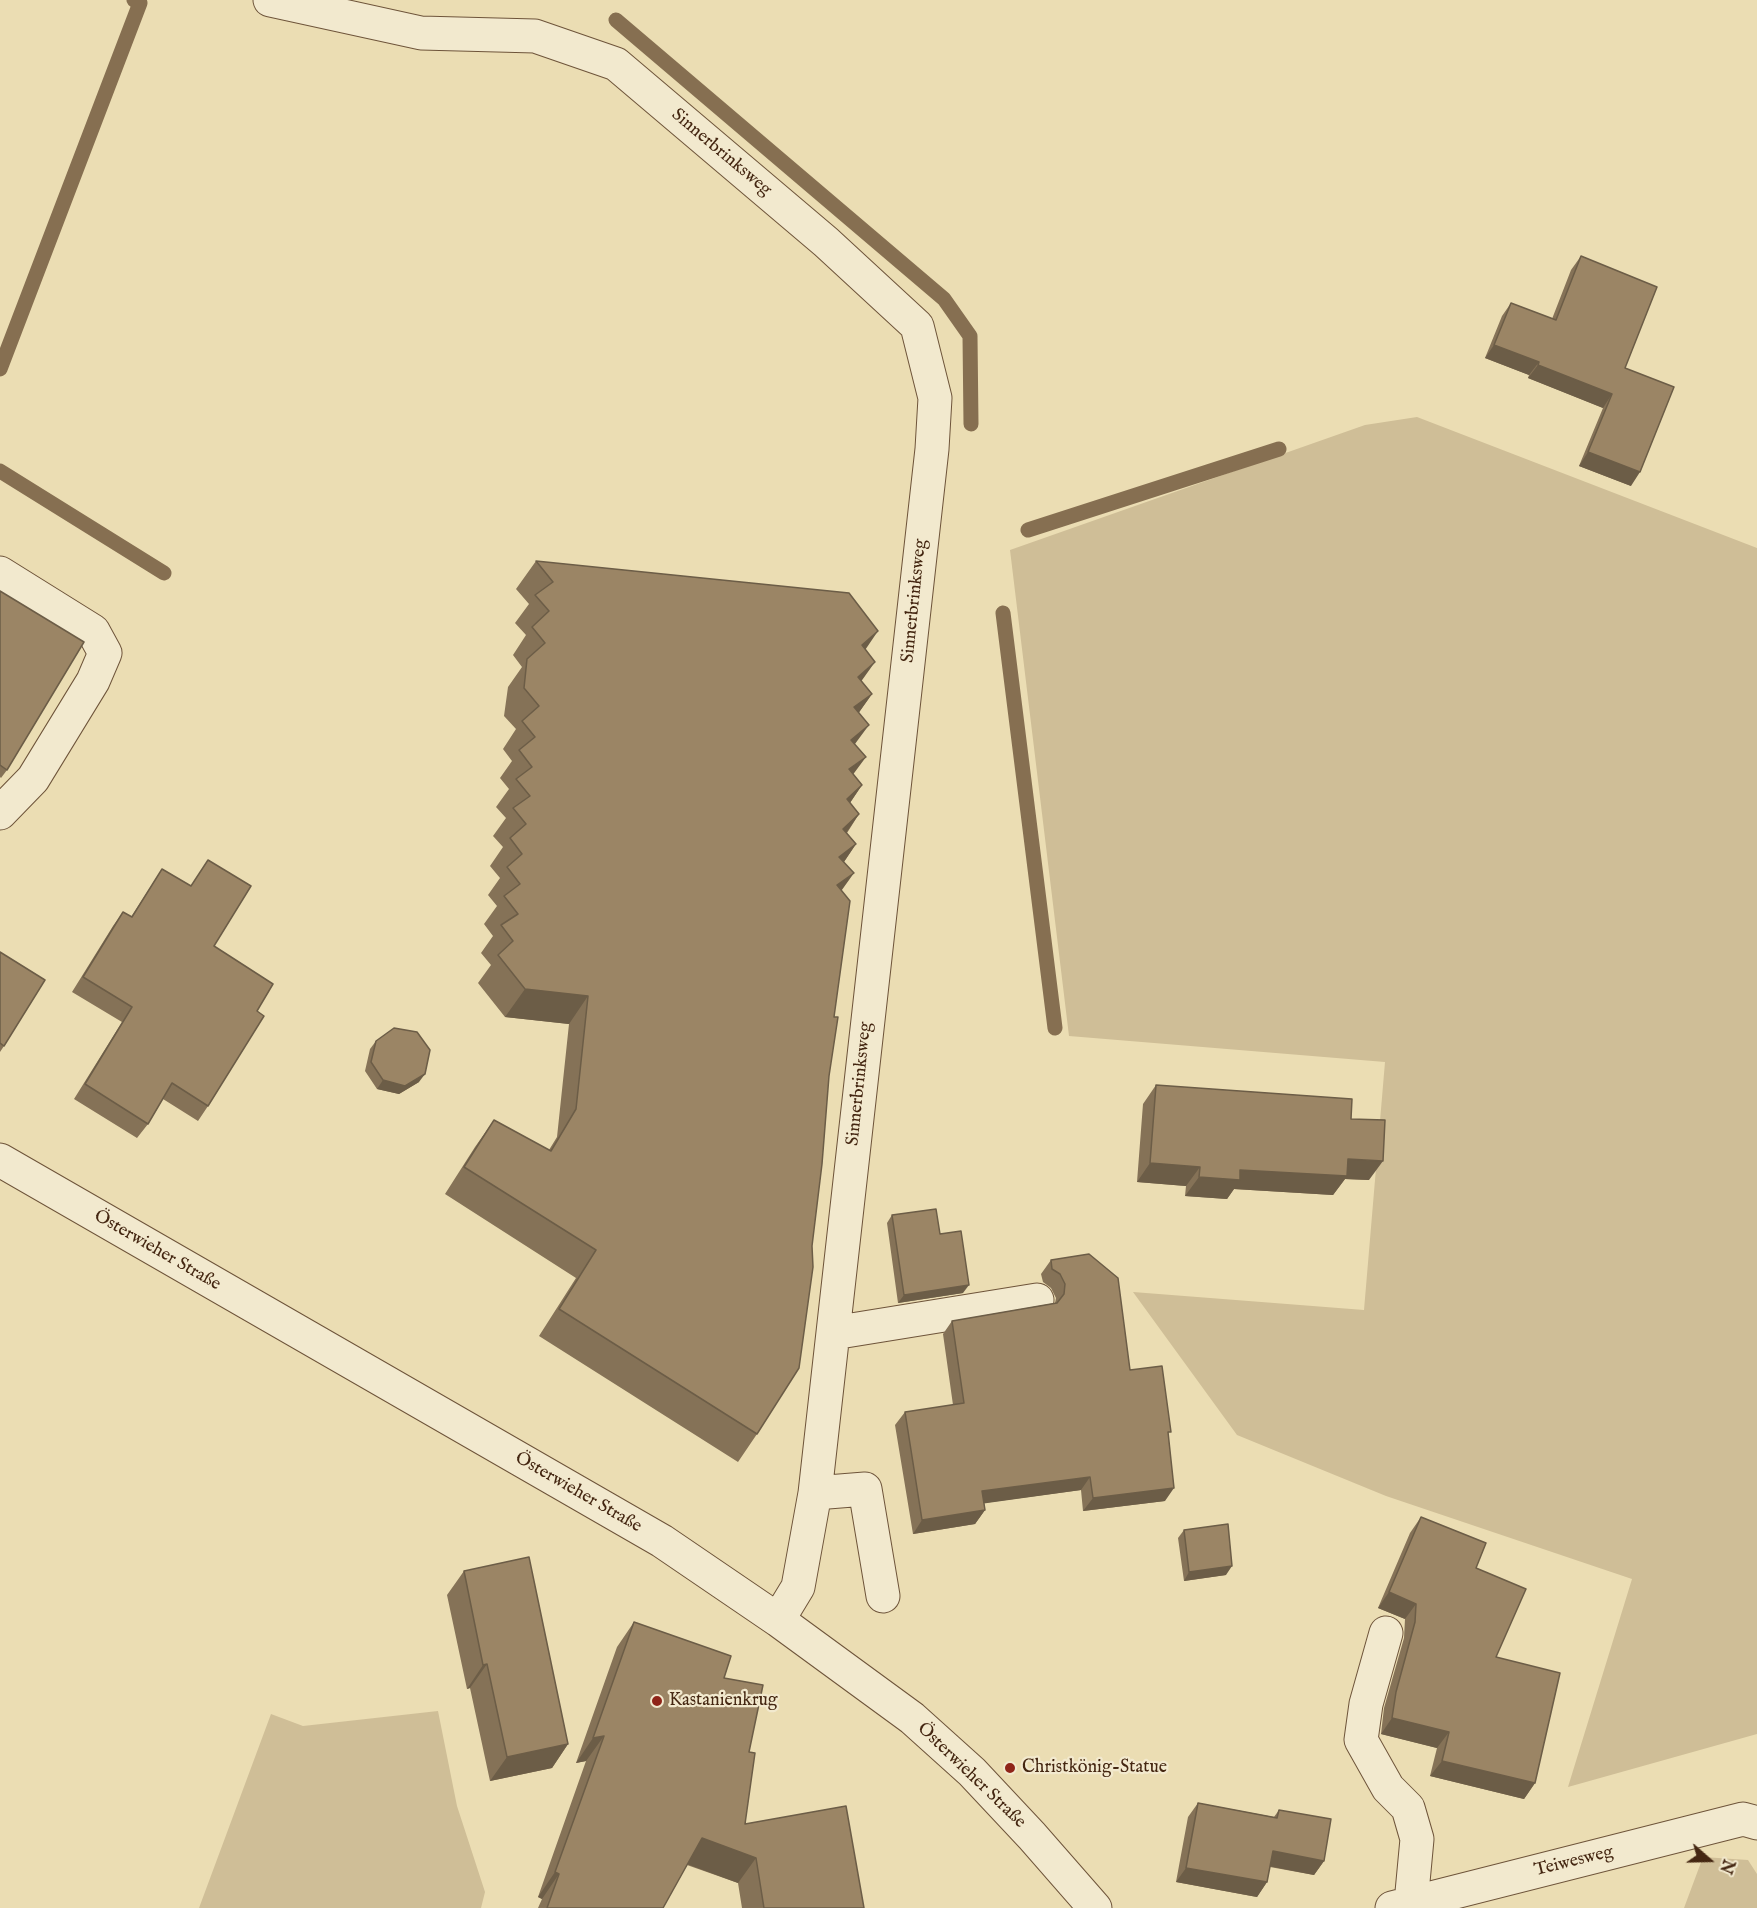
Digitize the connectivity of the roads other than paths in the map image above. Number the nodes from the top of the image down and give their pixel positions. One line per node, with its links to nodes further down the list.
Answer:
1 (270, 0): 6 (street, Sinnerbrinksweg)
2 (0, 573): 3 (street)
3 (0, 813)
4 (0, 1160): 9 (street, Österwieher Straße)
5 (1037, 1300): 6 (street)
6 (832, 1333): 7 (street, Sinnerbrinksweg)
7 (815, 1492): 8 (street); 9 (street, Sinnerbrinksweg)
8 (883, 1596)
9 (778, 1620): 13 (street, Österwieher Straße)
10 (1386, 1633): 12 (street)
11 (1757, 1823): 12 (street, Teiwesweg)
12 (1402, 1906)
13 (1095, 1908)

